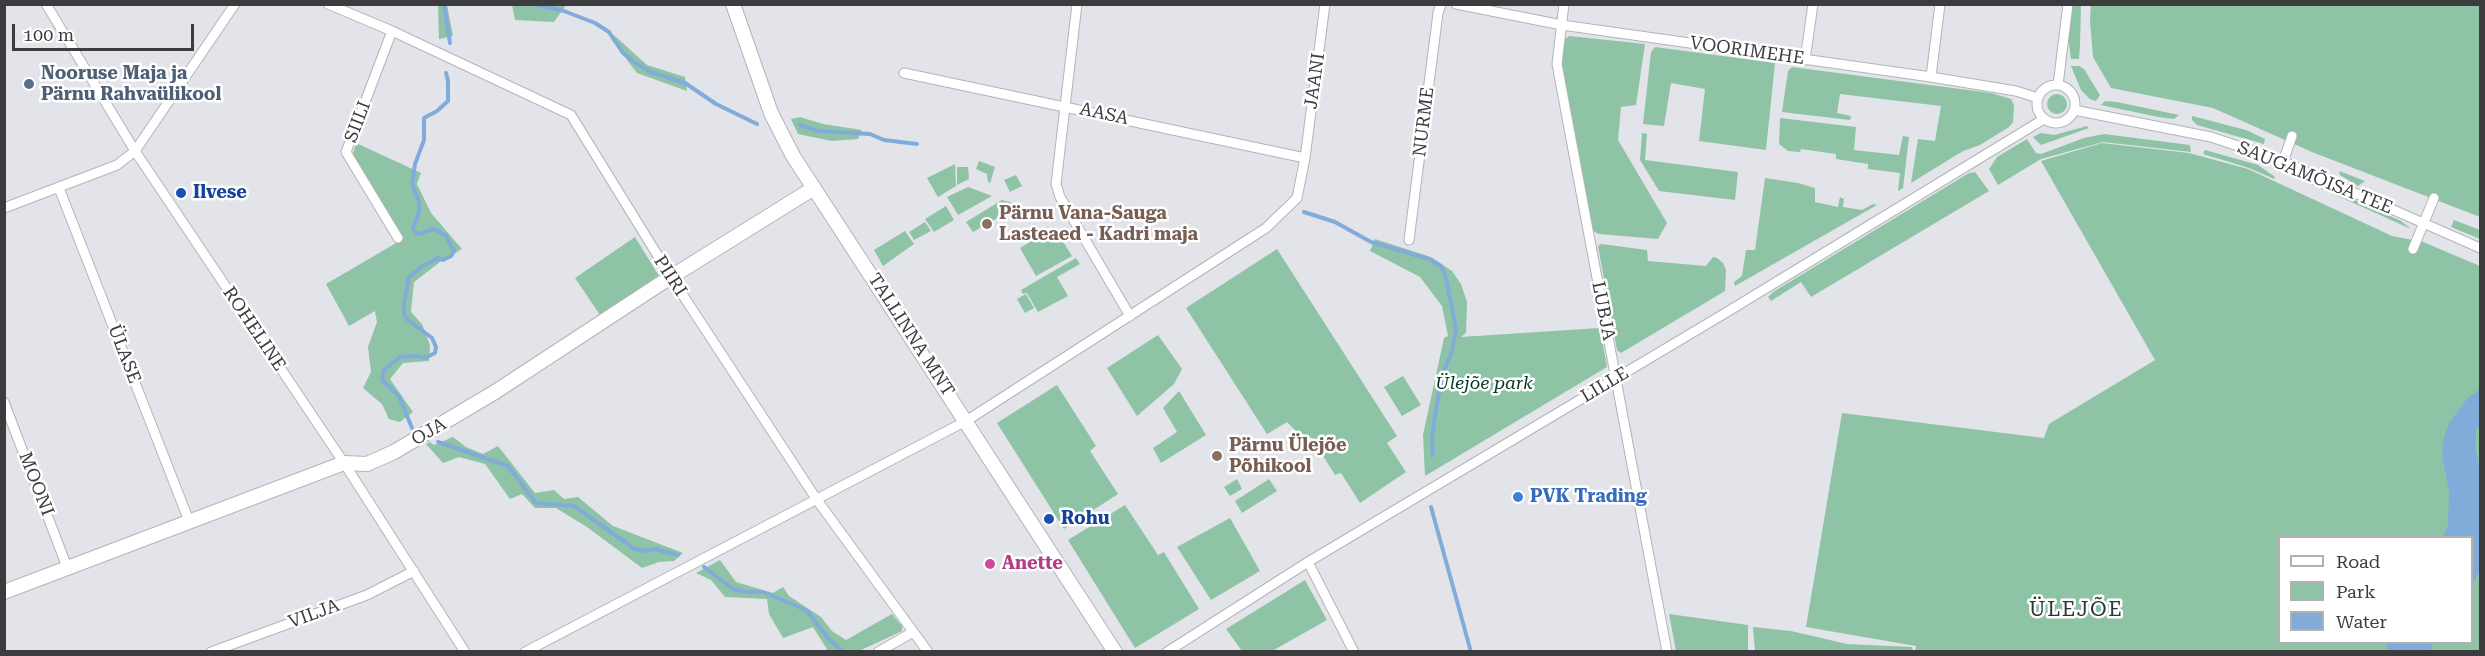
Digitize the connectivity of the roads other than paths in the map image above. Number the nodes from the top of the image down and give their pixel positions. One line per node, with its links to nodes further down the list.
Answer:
1 (46, 4): 24 (street, ROHELINE)
2 (235, 4): 24 (street)
3 (328, 4): 14 (street, PIIRI)
4 (733, 4): 28 (street, TALLINNA MNT)
5 (1077, 4): 20 (street)
6 (1325, 4): 25 (street, JAANI)
7 (1441, 4): 33 (street, NURME)
8 (1456, 4): 13 (street, VOORIMEHE)
9 (1564, 4): 13 (street, LUBJA)
10 (1813, 4): 15 (street)
11 (1940, 4): 17 (street)
12 (2068, 4): 18 (street)
13 (1562, 25): 15 (street, VOORIMEHE); 38 (street, LUBJA)
14 (392, 32): 32 (street, SIILI); 36 (street, PIIRI)
15 (1805, 60): 17 (street, VOORIMEHE)
16 (904, 73): 20 (street, AASA)
17 (1931, 77): 19 (street, VOORIMEHE)
18 (2058, 86): 19 (street); 21 (street)
19 (2038, 98): 22 (street)
20 (1065, 106): 25 (street, AASA); 37 (street)
21 (2074, 110): 22 (street); 26 (street, SAUGAMÕISA TEE)
22 (2044, 119): 38 (street, LILLE)
23 (2292, 136): 26 (street)
24 (135, 151): 27 (street); 41 (street, ROHELINE)
25 (1305, 158): 37 (street)
26 (2283, 162): 31 (street, SAUGAMÕISA TEE)
27 (59, 188): 30 (street); 43 (street, ÜLASE)
28 (814, 188): 36 (street, OJA); 40 (street, TALLINNA MNT)
29 (2434, 198): 31 (street)
30 (4, 208)
31 (2423, 223): 34 (street, SAUGAMÕISA TEE); 35 (street)
32 (398, 238)
33 (1408, 240)
34 (2481, 248)
35 (2413, 249)
36 (670, 277): 41 (street, OJA); 42 (street, PIIRI)
37 (1130, 316): 40 (street)
38 (1616, 379): 44 (street, LILLE); 57 (street, LUBJA)
39 (4, 402): 45 (street, MOONI)
40 (966, 421): 42 (street); 54 (street, TALLINNA MNT)
41 (344, 463): 43 (street, OJA); 46 (street, ROHELINE)
42 (818, 500): 48 (street, PIIRI); 51 (street)
43 (189, 521): 45 (street, OJA)
44 (1308, 562): 55 (street, LILLE); 56 (street)
45 (67, 567): 47 (street, OJA)
46 (414, 571): 49 (street, VILJA); 50 (street, ROHELINE)
47 (4, 592)
48 (913, 632): 52 (street); 53 (street, PIIRI)
49 (211, 651)
50 (465, 651)
51 (525, 651)
52 (878, 651)
53 (927, 651)
54 (1115, 651)
55 (1167, 651)
56 (1354, 651)
57 (1667, 651)

